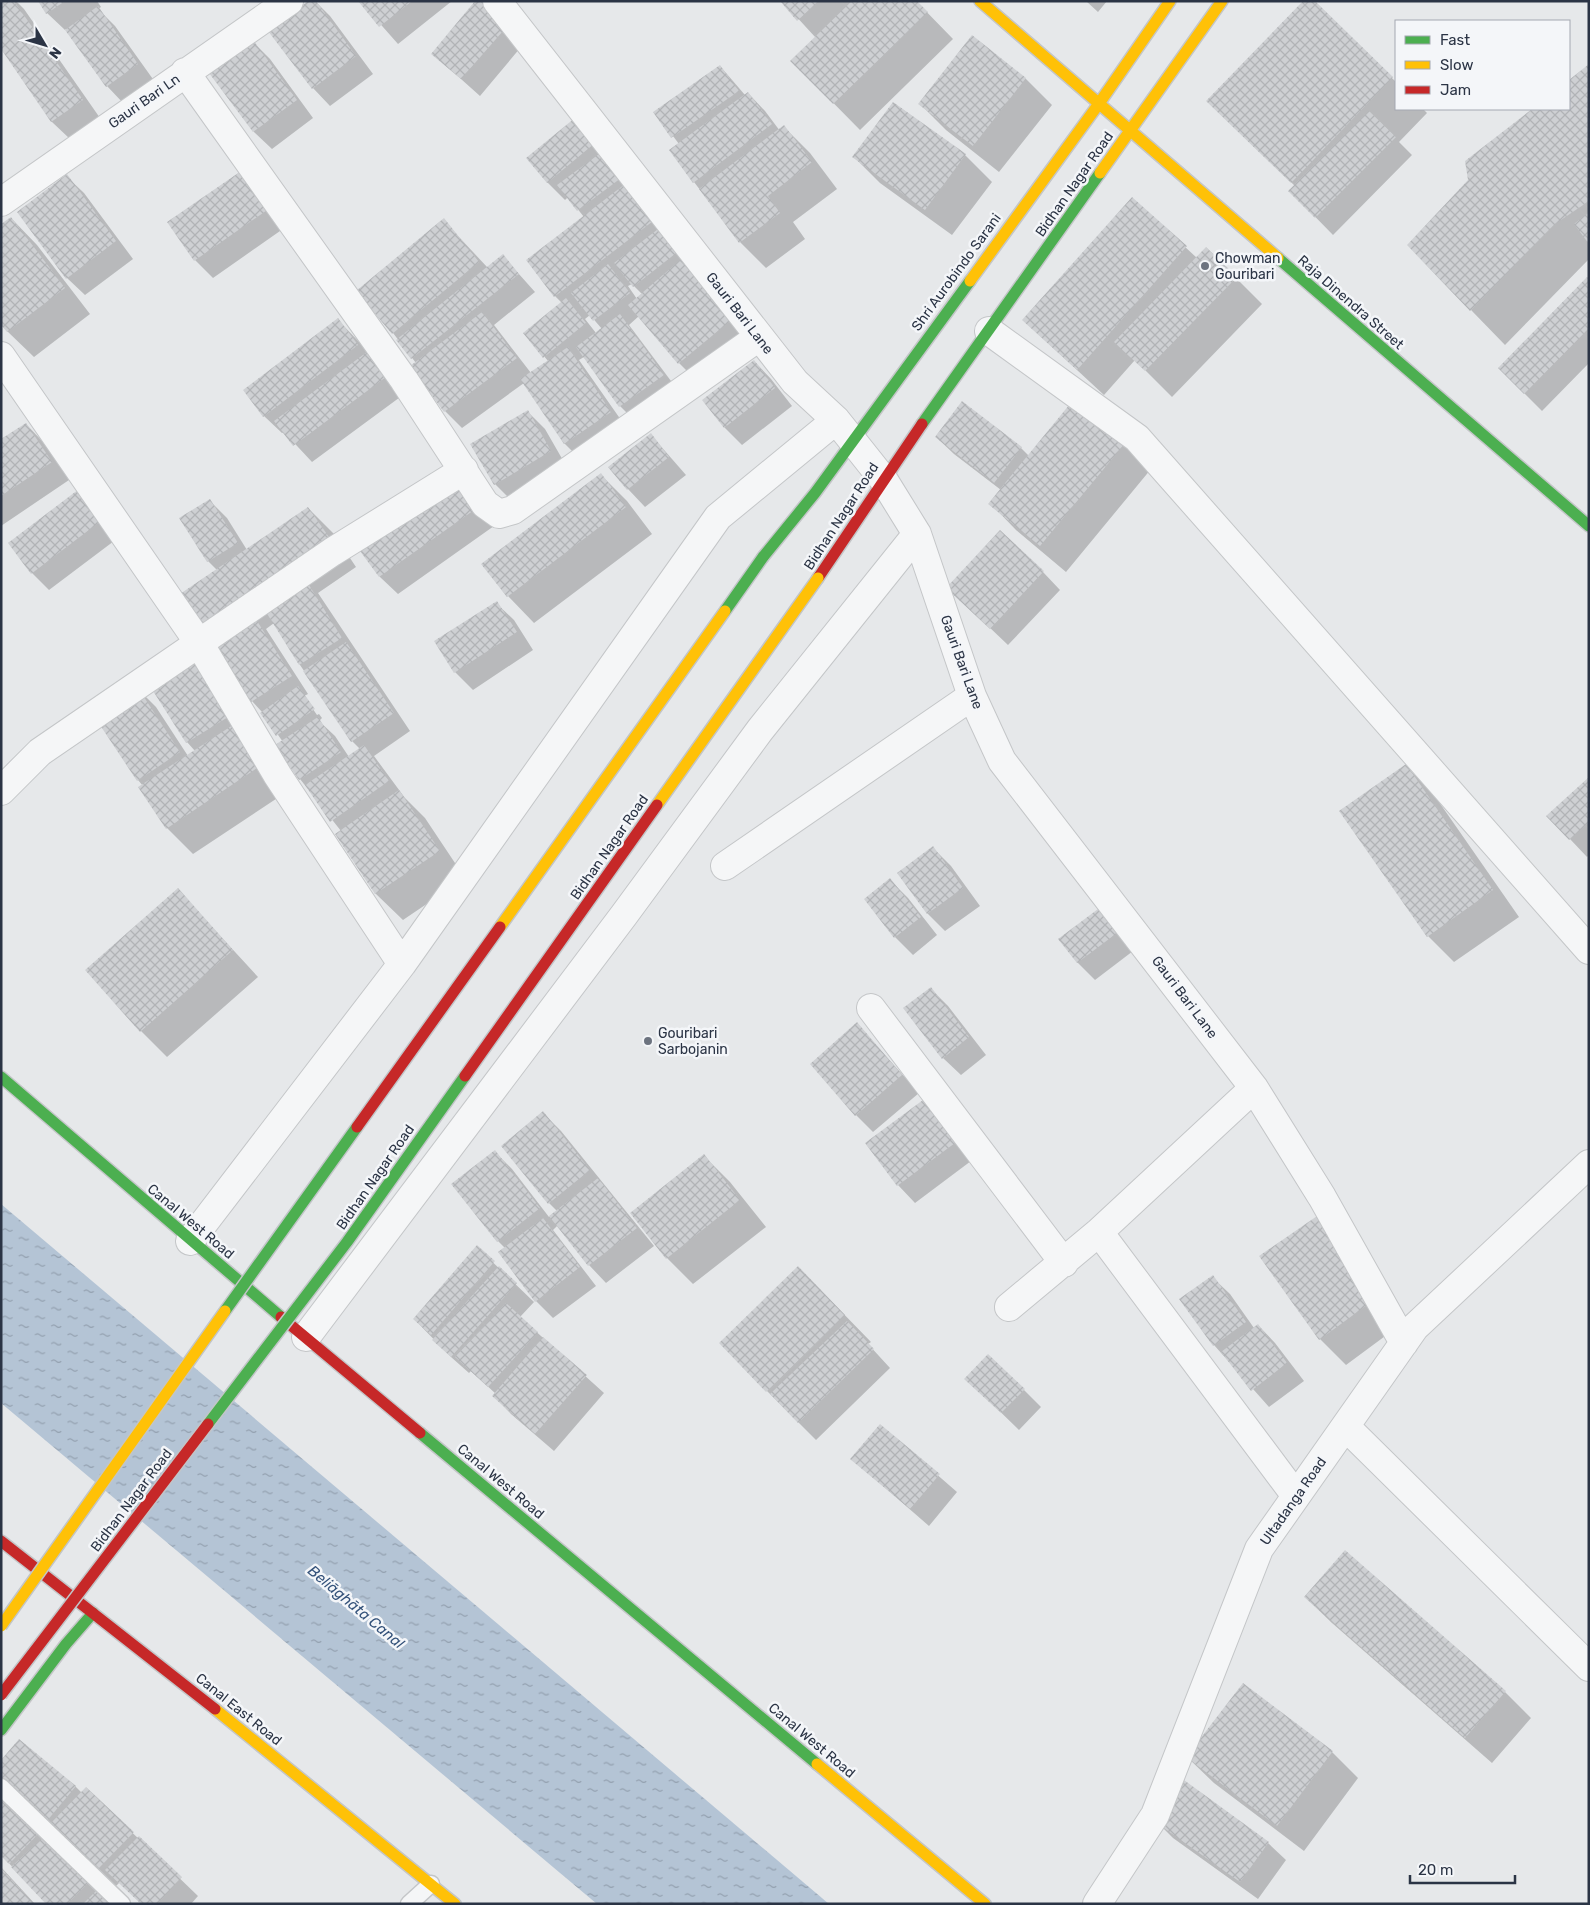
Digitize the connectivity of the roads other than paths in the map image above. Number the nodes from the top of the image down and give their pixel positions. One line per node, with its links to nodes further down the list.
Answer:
1 (289, 1): 6 (street, Gauri Bari Ln)
2 (497, 1): 12 (street, Gauri Bari Lane)
3 (980, 1): 8 (main road, Raja Dinendra Street)
4 (1170, 1): 8 (main road, Shri Aurobindo Sarani)
5 (1222, 1): 9 (main road, Bidhan Nagar Road)
6 (260, 9): 7 (street, Gauri Bari Ln)
7 (186, 72): 10 (street, Gauri Bari Ln); 15 (street)
8 (1098, 104): 9 (main road, Raja Dinendra Street); 14 (main road, Shri Aurobindo Sarani)
9 (1130, 131): 11 (main road, Bidhan Nagar Road); 17 (main road, Raja Dinendra Street)
10 (1, 202)
11 (989, 331): 16 (main road, Bidhan Nagar Road); 23 (street)
12 (759, 337): 14 (street, Gauri Bari Lane); 15 (street)
13 (1, 356): 19 (street)
14 (844, 430): 16 (street, Gauri Bari Lane); 24 (street); 39 (main road, Shri Aurobindo Sarani, bridge)
15 (464, 470): 19 (street)
16 (883, 479): 18 (street, Gauri Bari Lane); 41 (main road, Bidhan Nagar Road, bridge)
17 (1589, 526)
18 (917, 534): 20 (street, Gauri Bari Lane); 33 (street)
19 (198, 643): 21 (street); 24 (street)
20 (972, 696): 22 (street); 27 (street, Gauri Bari Lane)
21 (1, 791)
22 (725, 866)
23 (1589, 950)
24 (402, 964): 30 (street)
25 (871, 1008): 31 (street)
26 (1, 1078): 30 (main road, Canal West Road)
27 (1254, 1088): 29 (street); 34 (street, Gauri Bari Lane)
28 (1589, 1164): 34 (street, Ultadanga Road)
29 (1099, 1232): 31 (street); 36 (street)
30 (190, 1241): 33 (main road, Canal West Road)
31 (1064, 1263): 32 (street)
32 (1010, 1307)
33 (306, 1337): 48 (main road, Canal West Road)
34 (1404, 1343): 35 (street, Ultadanga Road)
35 (1346, 1427): 36 (street, Ultadanga Road); 40 (street)
36 (1296, 1496): 49 (street, Ultadanga Road)
37 (1, 1541): 38 (main road, Canal East Road)
38 (93, 1612): 42 (main road); 44 (main road, Canal East Road)
39 (1, 1626)
40 (1587, 1664)
41 (1, 1695)
42 (1, 1730)
43 (1, 1787): 45 (lane)
44 (431, 1884): 46 (lane); 47 (main road, Canal East Road)
45 (122, 1904)
46 (410, 1904)
47 (455, 1904)
48 (985, 1904)
49 (1096, 1904)

